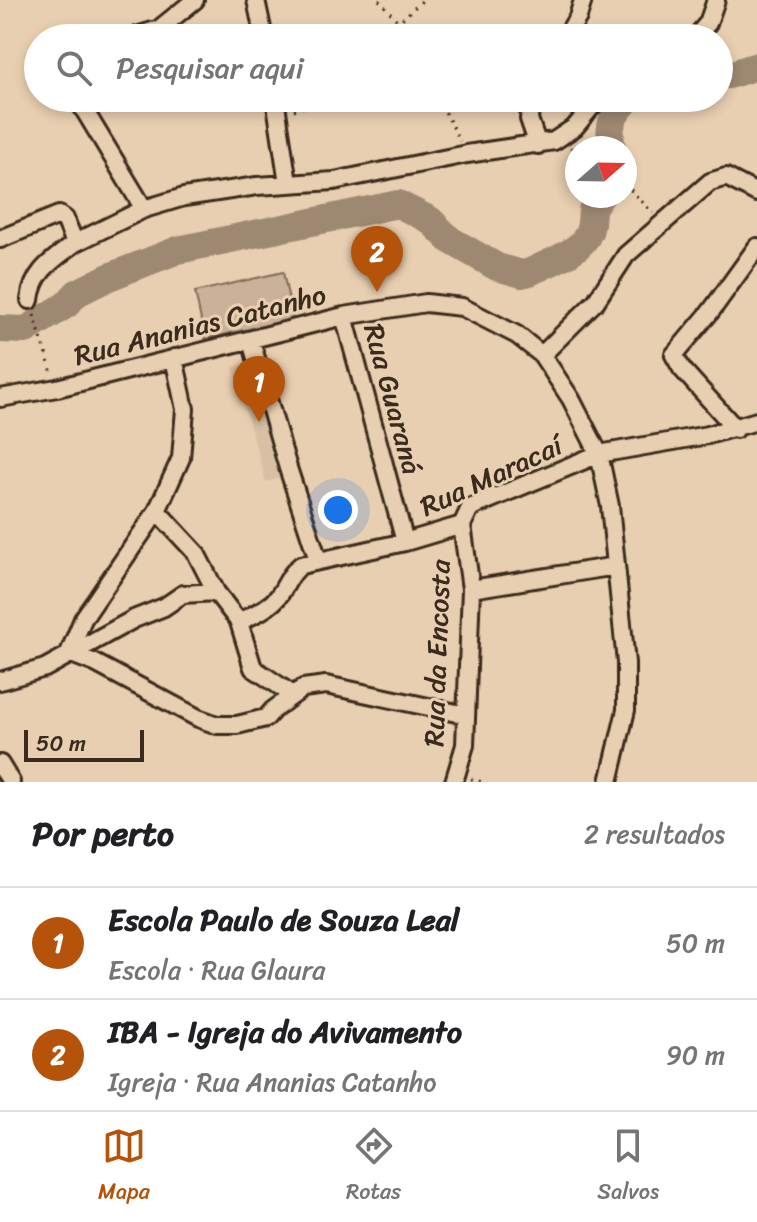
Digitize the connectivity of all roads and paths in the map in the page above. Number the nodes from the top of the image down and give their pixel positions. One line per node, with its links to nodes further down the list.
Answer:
1 (195, 0): 8 (street)
2 (256, 0): 9 (street)
3 (379, 0): 7 (path)
4 (423, 0): 7 (path)
5 (583, 0): 10 (street)
6 (716, 0): 11 (street)
7 (397, 22)
8 (165, 24)
9 (261, 24)
10 (574, 24)
11 (707, 24)
12 (85, 112): 24 (street)
13 (277, 112): 18 (street)
14 (290, 112): 18 (path)
15 (445, 112): 20 (path)
16 (530, 112): 19 (street)
17 (586, 112): 19 (street)
18 (278, 116): 21 (street)
19 (538, 145): 20 (street)
20 (467, 154): 21 (street)
21 (288, 183): 24 (street)
22 (757, 193): 25 (street)
23 (637, 197): 25 (path)
24 (144, 209): 27 (street)
25 (663, 224): 32 (street)
26 (0, 239): 27 (street)
27 (75, 243): 29 (street)
28 (757, 247): 37 (street)
29 (30, 300): 34 (path)
30 (344, 316): 31 (street, Rua Ananias Catanho); 32 (street, Rua Ananias Catanho); 41 (street, Rua Guaraná)
31 (251, 341): 33 (street, Rua Ananias Catanho); 42 (street)
32 (542, 355): 38 (street)
33 (174, 358): 34 (street, Rua Ananias Catanho); 39 (street)
34 (57, 388): 35 (street, Rua Ananias Catanho)
35 (0, 398)
36 (757, 421): 37 (street, Rua Maracaí)
37 (736, 429): 38 (street, Rua Maracaí)
38 (599, 454): 40 (street, Rua Maracaí); 43 (street)
39 (157, 511): 45 (street); 47 (street)
40 (462, 525): 41 (street, Rua Maracaí); 44 (street, Rua da Encosta)
41 (405, 542): 42 (street, Rua Maracaí)
42 (318, 560): 46 (street, Rua Maracaí)
43 (616, 566): 44 (street); 54 (street)
44 (471, 589): 50 (street, Rua da Encosta)
45 (216, 592): 46 (street); 47 (street)
46 (239, 622): 49 (street)
47 (69, 653): 48 (street); 49 (street)
48 (0, 681)
49 (293, 695): 50 (street)
50 (466, 715): 53 (street, Rua da Encosta)
51 (0, 764): 52 (street)
52 (11, 782)
53 (454, 782)
54 (609, 782)

